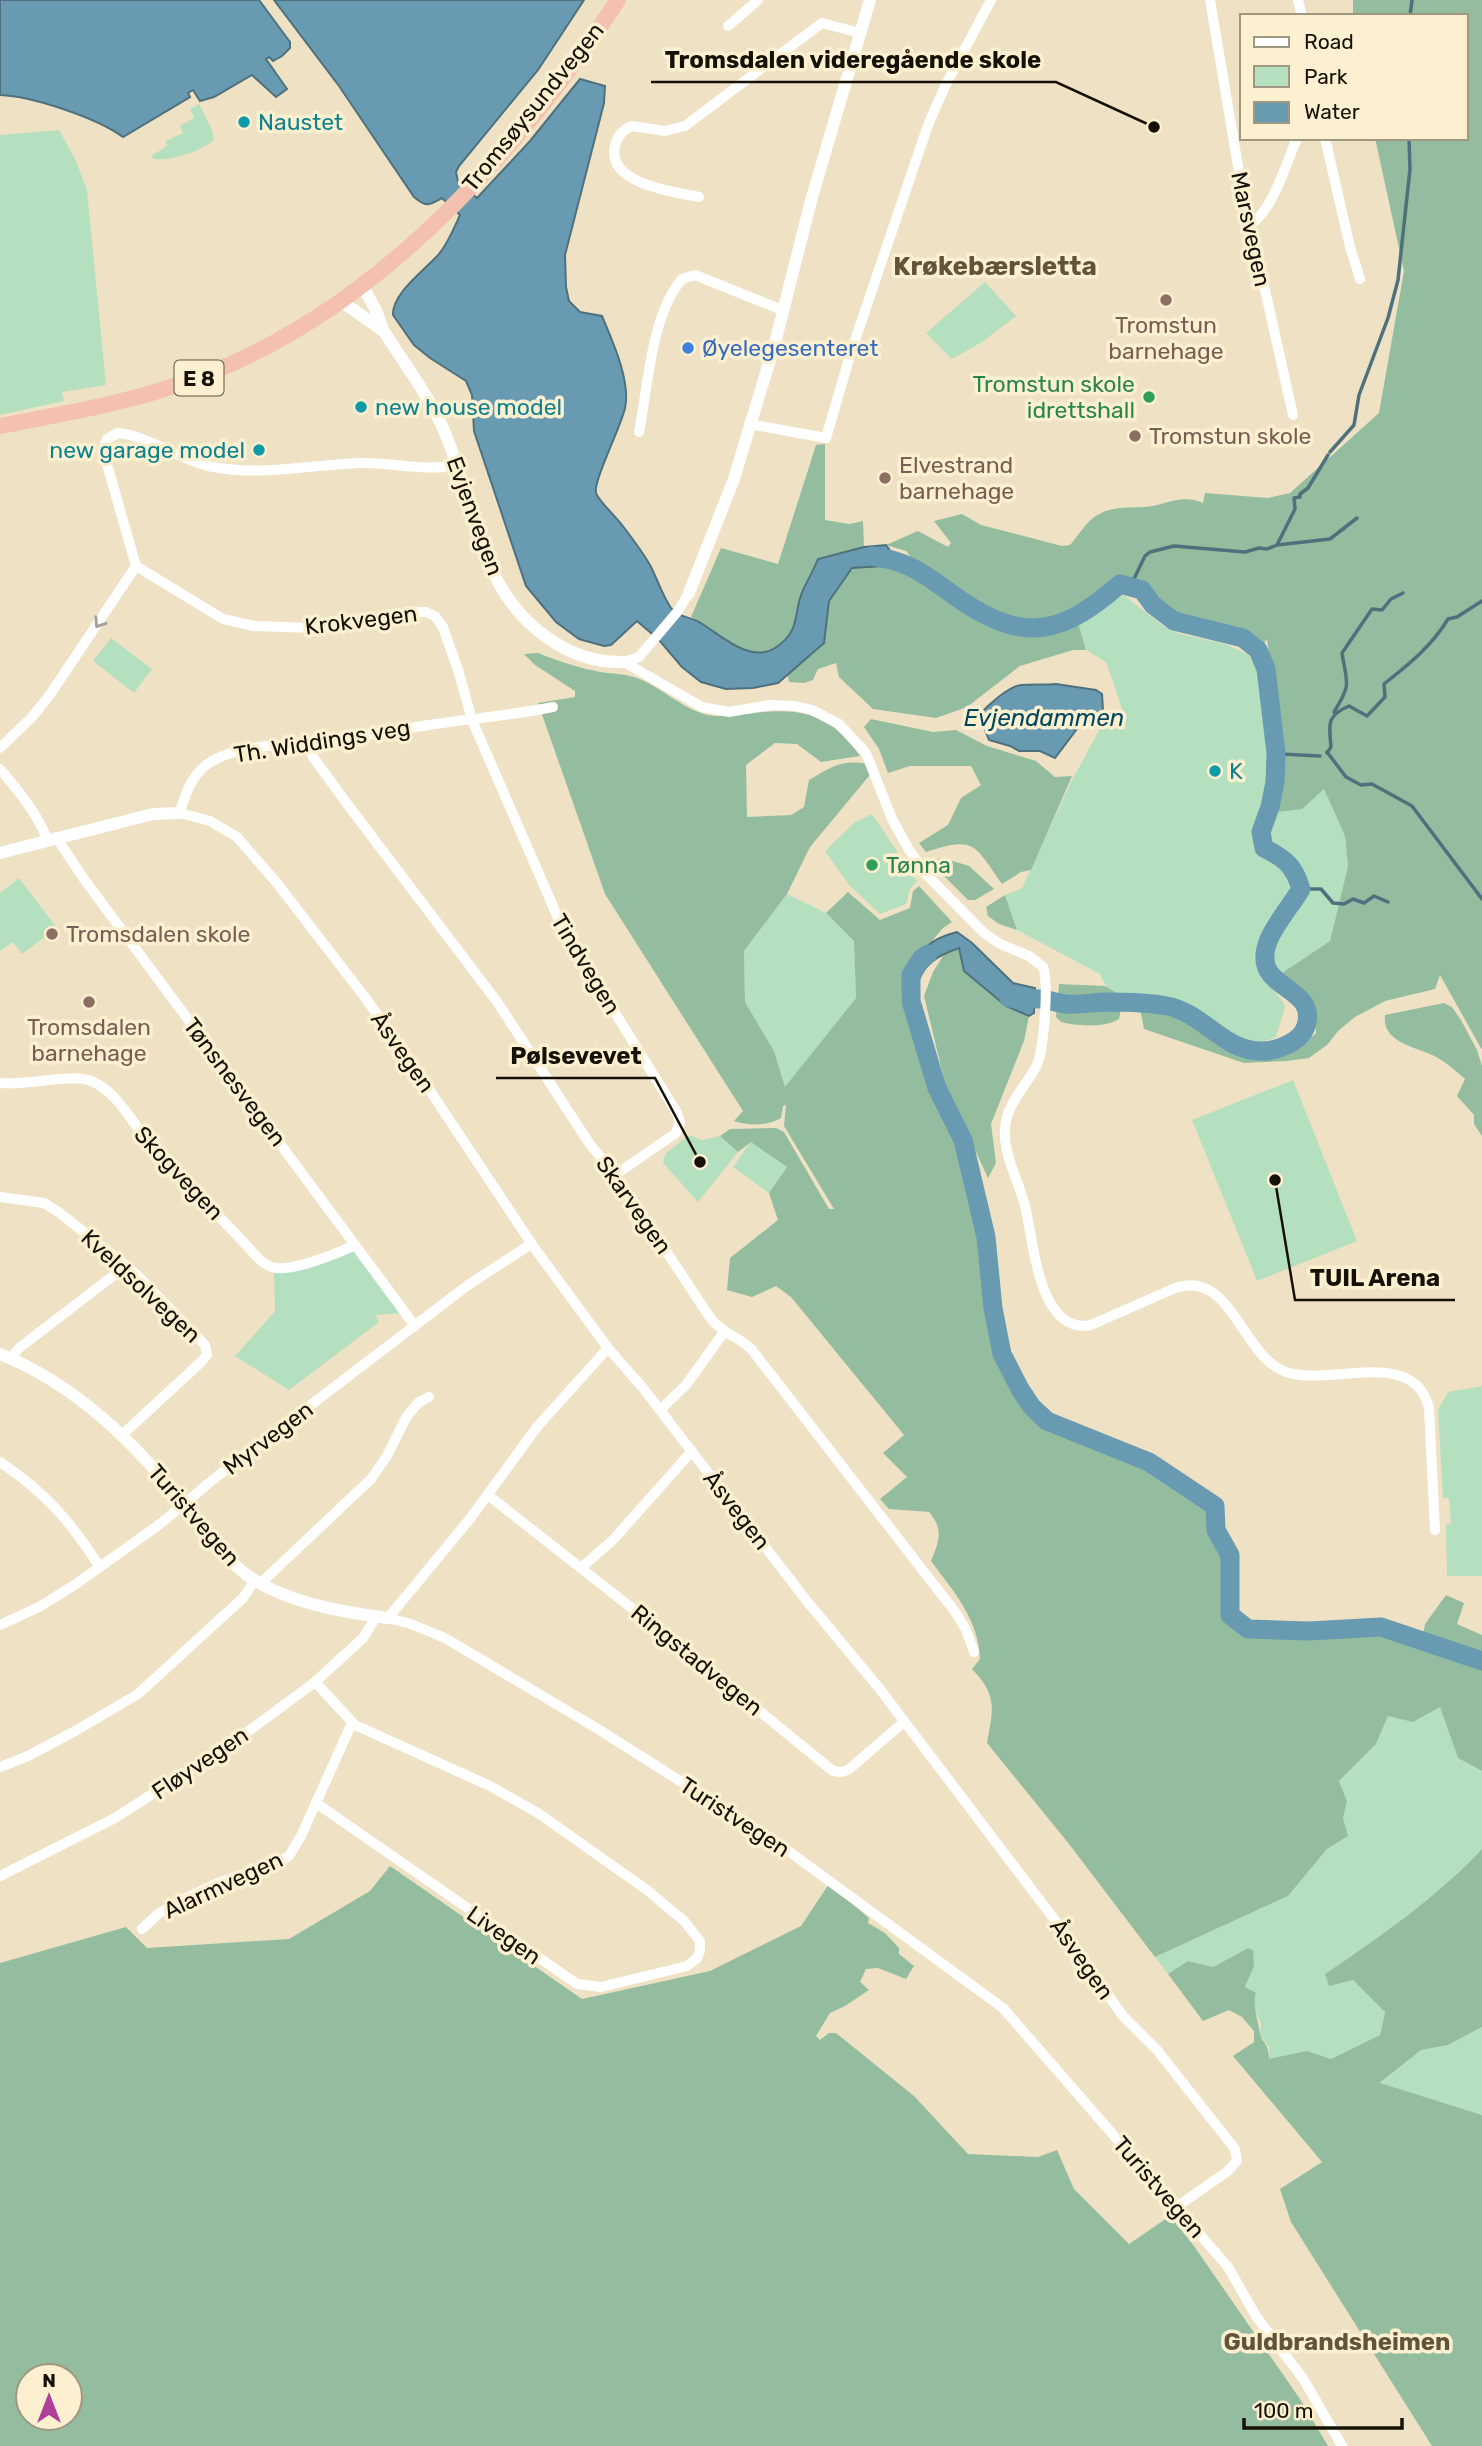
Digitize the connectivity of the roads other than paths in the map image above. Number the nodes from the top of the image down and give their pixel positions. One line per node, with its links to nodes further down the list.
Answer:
1 (618, 0): 13 (highway, Tromsøysundvegen / E 8)
2 (758, 0): 6 (street)
3 (870, 0): 7 (street)
4 (991, 0): 18 (street)
5 (1210, 0): 11 (street, Marsvegen)
6 (728, 26)
7 (860, 33): 10 (street); 15 (street)
8 (1296, 140): 11 (street)
9 (1325, 140): 12 (street)
10 (699, 197)
11 (1250, 224): 17 (street, Marsvegen)
12 (1360, 279)
13 (362, 285): 14 (highway, Tromsøysundvegen / E 8); 16 (street, Evjenvegen)
14 (341, 301): 16 (street, Evjenvegen); 19 (highway, Tromsøysundvegen / E 8)
15 (782, 310): 18 (street); 20 (street)
16 (382, 330): 21 (street, Evjenvegen)
17 (1293, 415)
18 (749, 424): 23 (street)
19 (0, 426)
20 (639, 432)
21 (456, 465): 22 (street); 24 (street, Evjenvegen)
22 (136, 566): 26 (street, Krokvegen); 28 (street, one-way to 28)
23 (689, 593): 24 (street)
24 (624, 662): 50 (street)
25 (553, 707): 26 (street, Th. Widdings veg)
26 (472, 720): 27 (street, Th. Widdings veg); 34 (street, Tindvegen)
27 (307, 743): 30 (street, Th. Widdings veg); 34 (street, Skarvegen)
28 (0, 748)
29 (0, 769): 31 (street, Tønsnesvegen)
30 (180, 813): 31 (street); 36 (street, Åsvegen)
31 (51, 838): 32 (street); 37 (street, Tønsnesvegen)
32 (0, 853)
33 (0, 1083): 37 (street, Skogvegen)
34 (615, 1175): 40 (street, Skarvegen)
35 (0, 1197): 38 (street, Kveldsolvegen)
36 (531, 1244): 39 (street, Myrvegen); 41 (street, Åsvegen)
37 (355, 1245): 39 (street, Tønsnesvegen)
38 (126, 1266): 42 (street); 45 (street, Kveldsolvegen)
39 (415, 1326): 49 (street, Myrvegen)
40 (723, 1332): 44 (street); 56 (street, Skarvegen)
41 (608, 1348): 44 (street, Åsvegen); 48 (street, Fløyvegen)
42 (6, 1356): 45 (street, Turistvegen)
43 (429, 1396): 53 (street)
44 (660, 1409): 46 (street, Åsvegen)
45 (121, 1436): 49 (street, Turistvegen)
46 (692, 1451): 52 (street); 58 (street, Åsvegen)
47 (0, 1462): 51 (street)
48 (488, 1495): 52 (street, Ringstadvegen); 54 (street, Fløyvegen)
49 (184, 1505): 51 (street, Myrvegen); 53 (street, Turistvegen)
50 (1434, 1530)
51 (100, 1567): 55 (street, Myrvegen)
52 (582, 1567): 58 (street, Ringstadvegen)
53 (258, 1581): 54 (street, Turistvegen); 60 (street)
54 (382, 1618): 57 (street, Fløyvegen); 64 (street, Turistvegen)
55 (0, 1625)
56 (974, 1652)
57 (315, 1682): 59 (street); 62 (street, Fløyvegen)
58 (904, 1722): 64 (street, Åsvegen)
59 (352, 1723): 61 (street, Alarmvegen); 61 (street, Livegen)
60 (0, 1767)
61 (316, 1803): 63 (street, Alarmvegen)
62 (0, 1876)
63 (142, 1929)
64 (1175, 2208): 65 (street, Turistvegen)
65 (1342, 2446)

